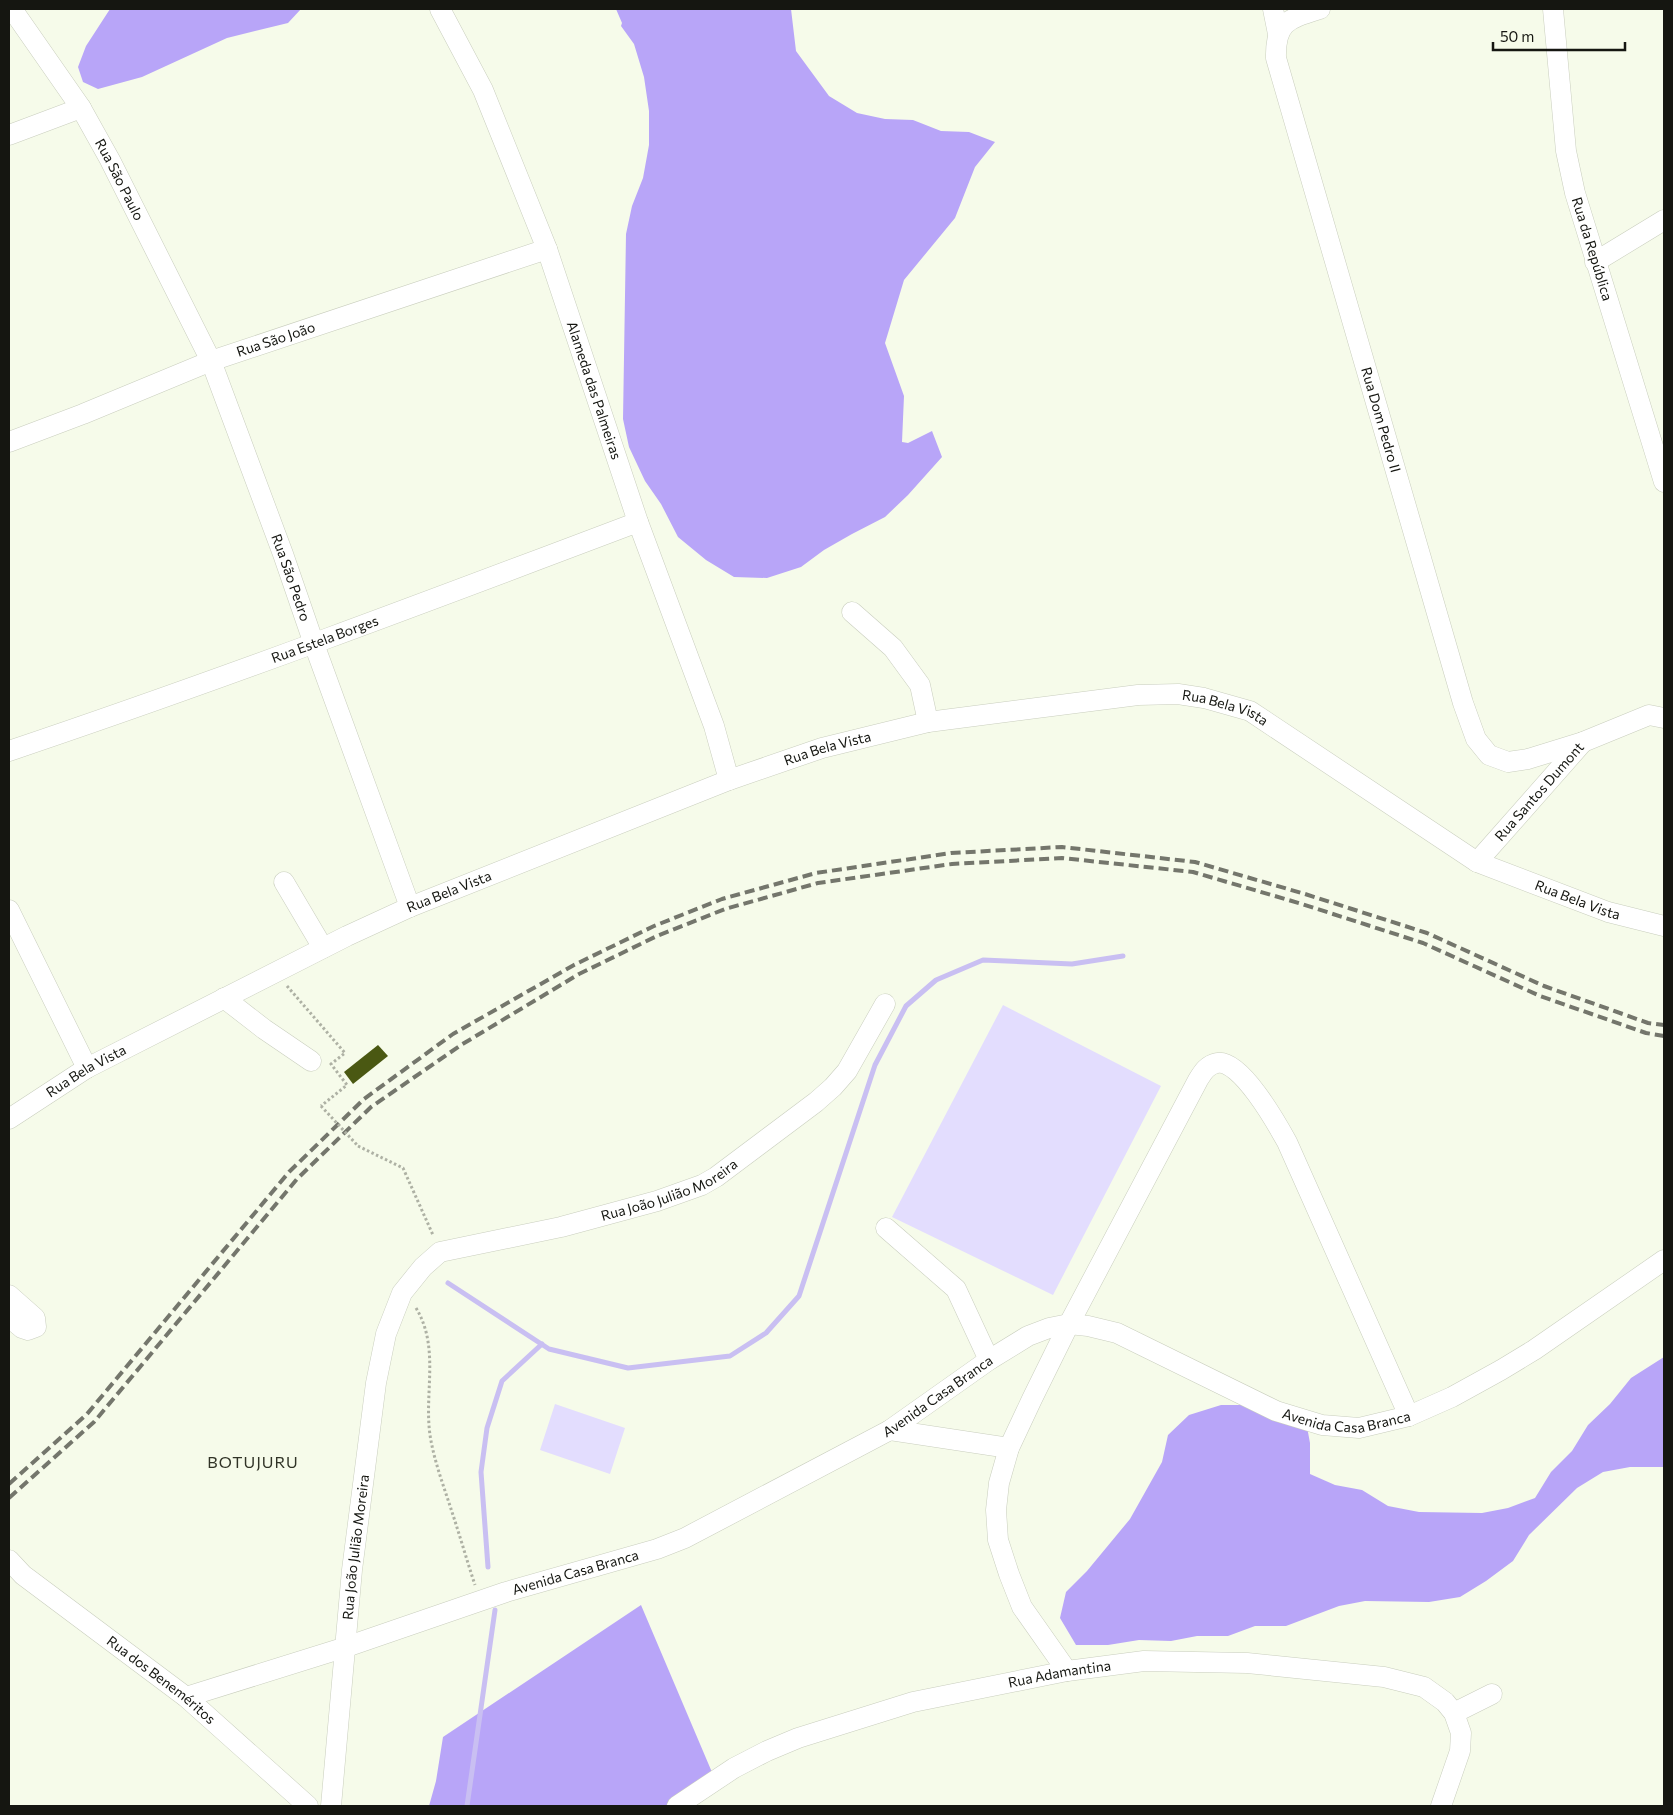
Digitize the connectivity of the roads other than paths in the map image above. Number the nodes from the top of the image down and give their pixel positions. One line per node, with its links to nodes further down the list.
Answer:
1 (12, 9): 7 (street, Rua São Paulo)
2 (440, 9): 10 (street, Alameda das Palmeiras)
3 (1272, 9): 6 (street)
4 (1320, 9): 6 (street)
5 (1553, 9): 11 (street, Rua da República)
6 (1278, 34): 20 (street, Rua Dom Pedro II)
7 (81, 108): 8 (street); 12 (street, Rua São Paulo)
8 (9, 135)
9 (1664, 220): 11 (street)
10 (547, 249): 12 (street, Rua São João); 15 (street, Alameda das Palmeiras)
11 (1595, 262): 14 (street, Rua da República)
12 (211, 361): 13 (street, Rua São João); 17 (street, Rua São Pedro)
13 (9, 442)
14 (1664, 482)
15 (638, 522): 17 (street, Rua Estela Borges); 22 (street, Alameda das Palmeiras)
16 (852, 612): 19 (street)
17 (314, 644): 21 (street, Rua Estela Borges); 25 (street, Rua São Pedro)
18 (1659, 713): 20 (street, Rua Santos Dumont)
19 (928, 722): 22 (street, Rua Bela Vista); 23 (street, Rua Bela Vista)
20 (1583, 742): 23 (street, Rua Santos Dumont)
21 (9, 751)
22 (729, 780): 25 (street, Rua Bela Vista)
23 (1477, 862): 27 (street, Rua Bela Vista)
24 (284, 882): 28 (street)
25 (410, 907): 28 (street, Rua Bela Vista)
26 (9, 910): 32 (street)
27 (1664, 926)
28 (323, 948): 29 (street, Rua Bela Vista)
29 (224, 998): 31 (street); 32 (street, Rua Bela Vista)
30 (885, 1004): 44 (street, Rua João Julião Moreira)
31 (311, 1061)
32 (87, 1068): 33 (street, Rua Bela Vista)
33 (9, 1118)
34 (886, 1228): 39 (street)
35 (1664, 1260): 40 (street, Avenida Casa Branca)
36 (9, 1296): 37 (street)
37 (9, 1317)
38 (1069, 1324): 39 (street, Avenida Casa Branca); 40 (street, Avenida Casa Branca); 40 (street); 42 (street)
39 (989, 1360): 41 (street, Avenida Casa Branca)
40 (1409, 1416)
41 (890, 1430): 42 (street); 44 (street, Avenida Casa Branca)
42 (1009, 1448): 45 (street)
43 (9, 1560): 47 (street, Rua dos Beneméritos)
44 (346, 1647): 47 (street, Avenida Casa Branca); 50 (street, Rua João Julião Moreira)
45 (1067, 1671): 48 (street, Rua Adamantina); 51 (street, Rua Adamantina)
46 (1492, 1694): 48 (street)
47 (186, 1697): 49 (street, Rua dos Beneméritos)
48 (1454, 1713): 52 (street)
49 (308, 1806)
50 (331, 1806)
51 (677, 1806)
52 (1440, 1806)

